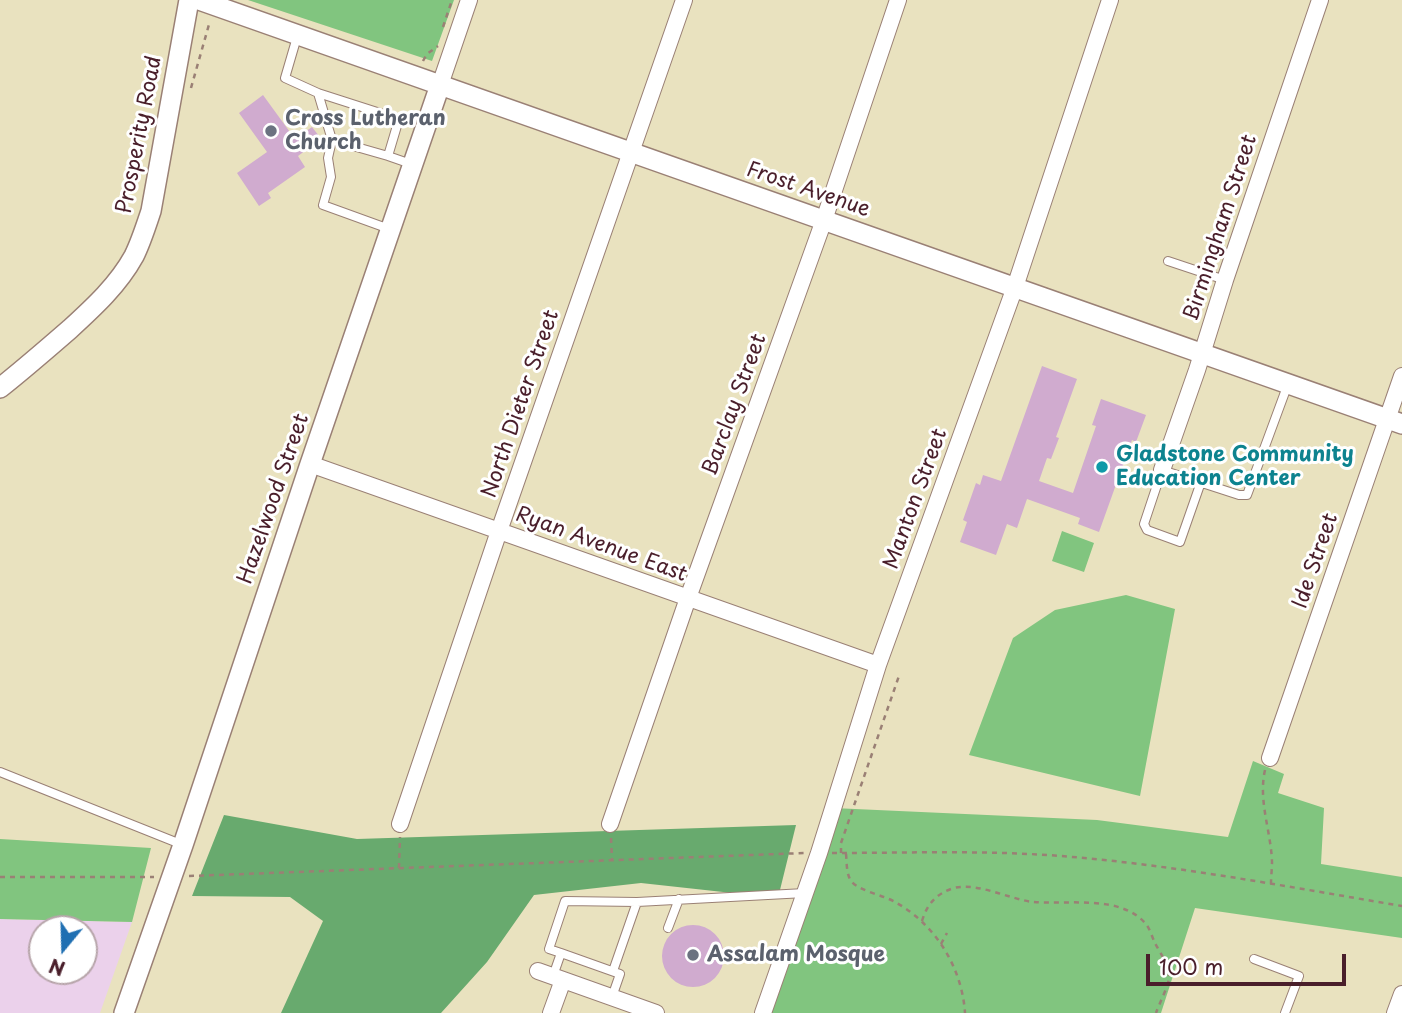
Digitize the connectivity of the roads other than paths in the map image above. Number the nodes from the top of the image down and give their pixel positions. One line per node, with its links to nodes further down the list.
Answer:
1 (189, 0): 23 (street, Prosperity Road)
2 (199, 0): 8 (street, Frost Avenue)
3 (469, 0): 9 (street, Hazelwood Street)
4 (684, 0): 12 (street, North Dieter Street)
5 (898, 0): 15 (street, Barclay Street)
6 (1110, 0): 19 (street, Manton Street)
7 (1320, 0): 18 (street, Birmingham Street)
8 (297, 35): 9 (street, Frost Avenue); 10 (lane)
9 (440, 85): 12 (street, Frost Avenue); 14 (street, Hazelwood Street)
10 (318, 93): 11 (lane); 13 (lane)
11 (332, 140): 13 (lane); 16 (lane)
12 (632, 153): 15 (street, Frost Avenue); 28 (street, North Dieter Street)
13 (388, 156): 14 (lane)
14 (412, 164): 16 (street, Hazelwood Street)
15 (824, 220): 19 (street, Frost Avenue); 29 (street, Barclay Street)
16 (391, 227): 25 (street, Hazelwood Street)
17 (1168, 261): 18 (lane)
18 (1224, 280): 20 (street, Birmingham Street)
19 (1015, 287): 20 (street, Frost Avenue); 30 (street, Manton Street)
20 (1202, 354): 22 (street, Frost Avenue); 26 (street, Birmingham Street)
21 (1402, 376): 24 (street, Ide Street)
22 (1288, 384): 24 (street, Frost Avenue); 27 (lane)
23 (0, 388)
24 (1395, 421): 31 (street, Ide Street)
25 (310, 464): 28 (street, Ryan Avenue East); 35 (street, Hazelwood Street)
26 (1163, 470): 27 (lane); 27 (lane)
27 (1201, 482)
28 (499, 531): 29 (street, Ryan Avenue East); 33 (street, North Dieter Street)
29 (688, 597): 30 (street, Ryan Avenue East); 34 (street, Barclay Street)
30 (878, 665): 36 (street, Manton Street)
31 (1270, 758)
32 (0, 772): 35 (lane)
33 (400, 824)
34 (610, 824)
35 (183, 845): 46 (street, Hazelwood Street)
36 (805, 893): 37 (lane); 49 (street, Manton Street)
37 (679, 900): 38 (lane); 39 (lane)
38 (637, 902): 40 (lane); 42 (lane)
39 (668, 928)
40 (561, 953): 42 (lane); 43 (lane)
41 (1254, 959): 50 (lane)
42 (613, 971): 45 (lane)
43 (551, 976): 45 (street); 47 (street)
44 (1402, 994): 51 (street)
45 (612, 997): 48 (street)
46 (124, 1013)
47 (551, 1013)
48 (656, 1013)
49 (763, 1013)
50 (1285, 1013)
51 (1395, 1013)

